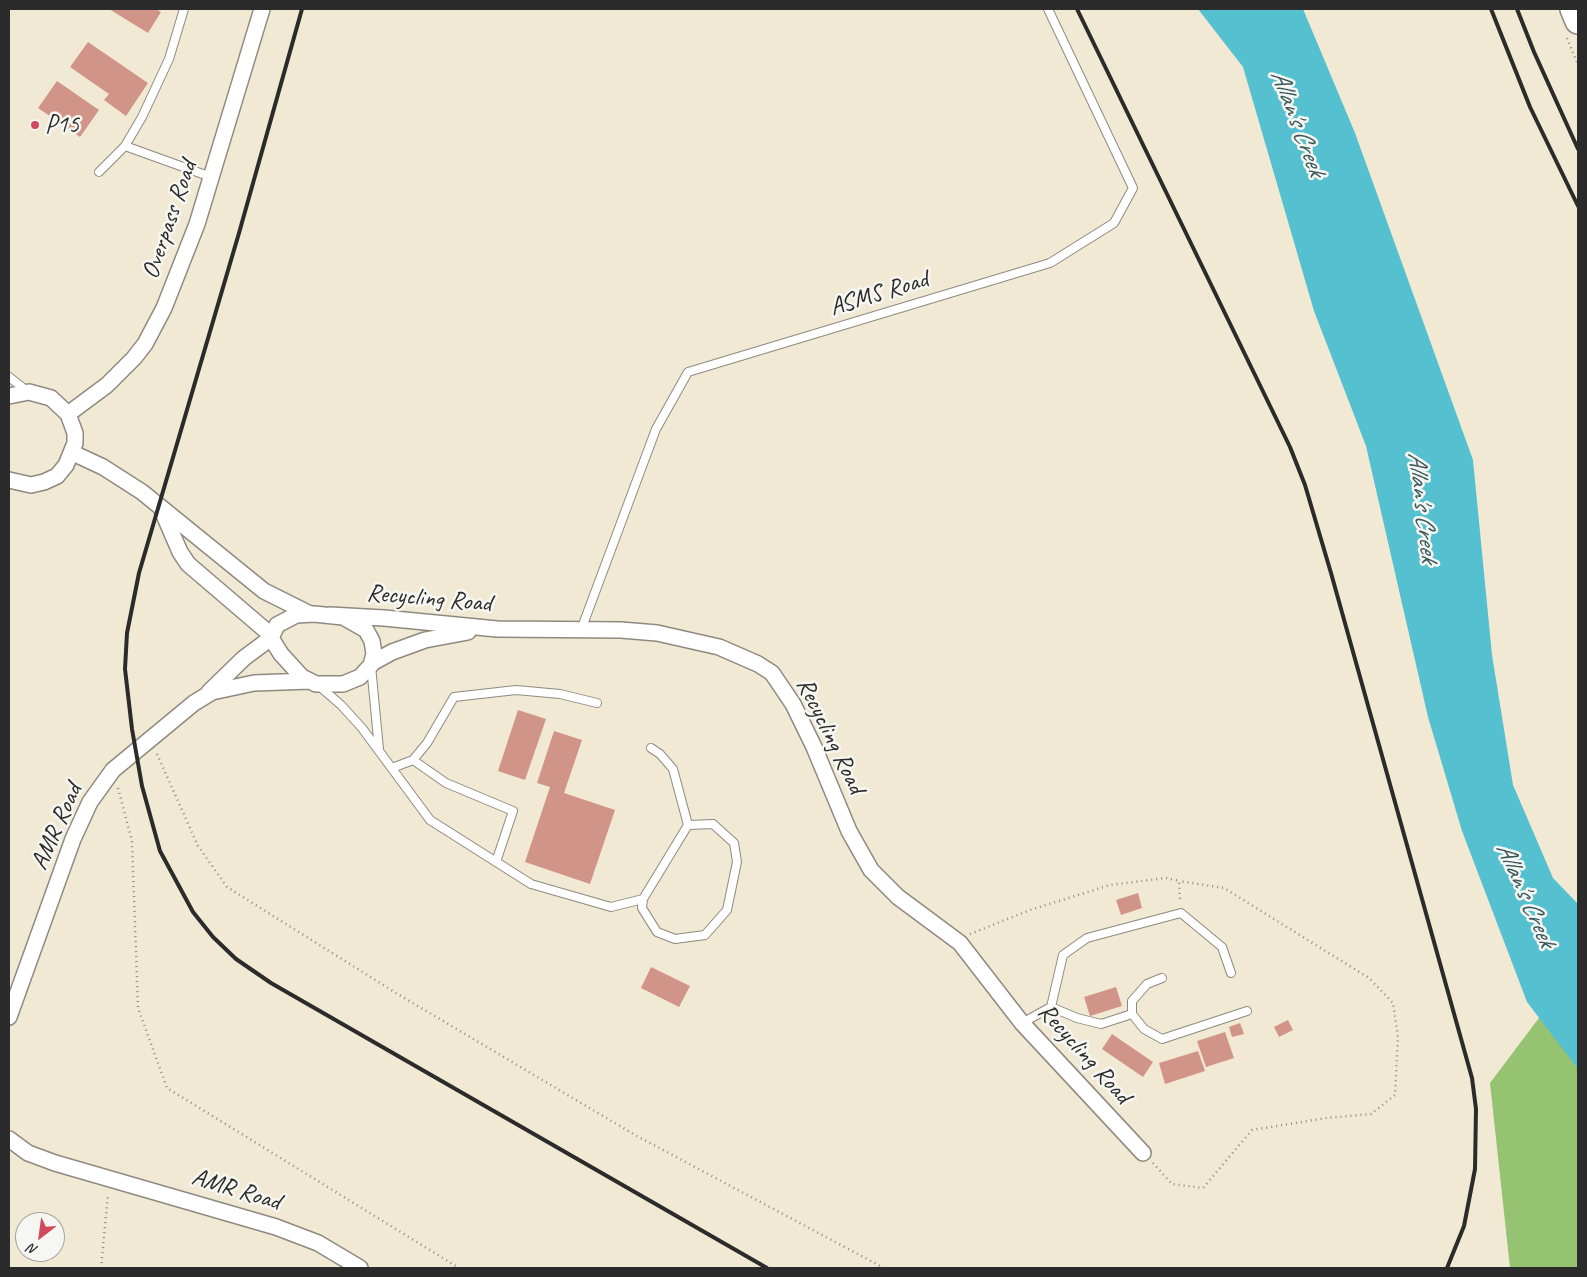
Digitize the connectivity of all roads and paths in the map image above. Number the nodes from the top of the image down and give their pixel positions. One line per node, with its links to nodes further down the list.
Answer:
1 (176, 9): 5 (lane)
2 (262, 9): 9 (street, Overpass Road)
3 (1048, 9): 21 (lane, ASMS Road)
4 (1573, 9): 6 (main road)
5 (183, 13): 7 (lane)
6 (1578, 21)
7 (125, 146): 8 (lane); 9 (lane)
8 (99, 172)
9 (211, 177): 14 (street, Overpass Road)
10 (9, 378): 12 (lane)
11 (9, 384): 12 (street)
12 (28, 391): 13 (street); 14 (street)
13 (9, 396)
14 (68, 414): 15 (street)
15 (73, 452): 16 (street); 17 (street)
16 (9, 480)
17 (159, 504): 18 (street); 22 (street)
18 (310, 614): 19 (street); 22 (street)
19 (330, 615): 20 (street, Recycling Road); 23 (street)
20 (497, 629): 21 (street, Recycling Road); 23 (street)
21 (581, 630): 38 (street, Recycling Road)
22 (271, 636): 24 (street); 25 (street, AMR Road)
23 (371, 664): 24 (street); 29 (lane)
24 (313, 683): 25 (street, AMR Road); 29 (lane)
25 (204, 696): 27 (street, AMR Road)
26 (597, 703): 30 (lane)
27 (150, 739): 32 (street, AMR Road); 52 (path)
28 (651, 748): 33 (lane)
29 (379, 751): 31 (lane)
30 (413, 760): 31 (lane); 34 (lane)
31 (392, 768): 34 (lane)
32 (113, 770): 44 (street, AMR Road); 51 (path)
33 (688, 825): 36 (lane); 36 (lane)
34 (496, 862): 36 (lane)
35 (1179, 882): 37 (path); 38 (path); 47 (path)
36 (643, 899)
37 (1180, 913): 39 (lane); 41 (lane)
38 (960, 943): 45 (street, Recycling Road)
39 (1231, 973)
40 (1162, 978): 43 (lane)
41 (1051, 1007): 43 (lane); 45 (lane)
42 (1247, 1011): 43 (lane)
43 (1132, 1014)
44 (9, 1017)
45 (1022, 1023): 47 (street, Recycling Road)
46 (9, 1139): 48 (street, AMR Road)
47 (1142, 1153)
48 (110, 1177): 49 (path); 50 (street, AMR Road)
49 (101, 1268)
50 (360, 1268)
51 (459, 1268)
52 (884, 1268)

